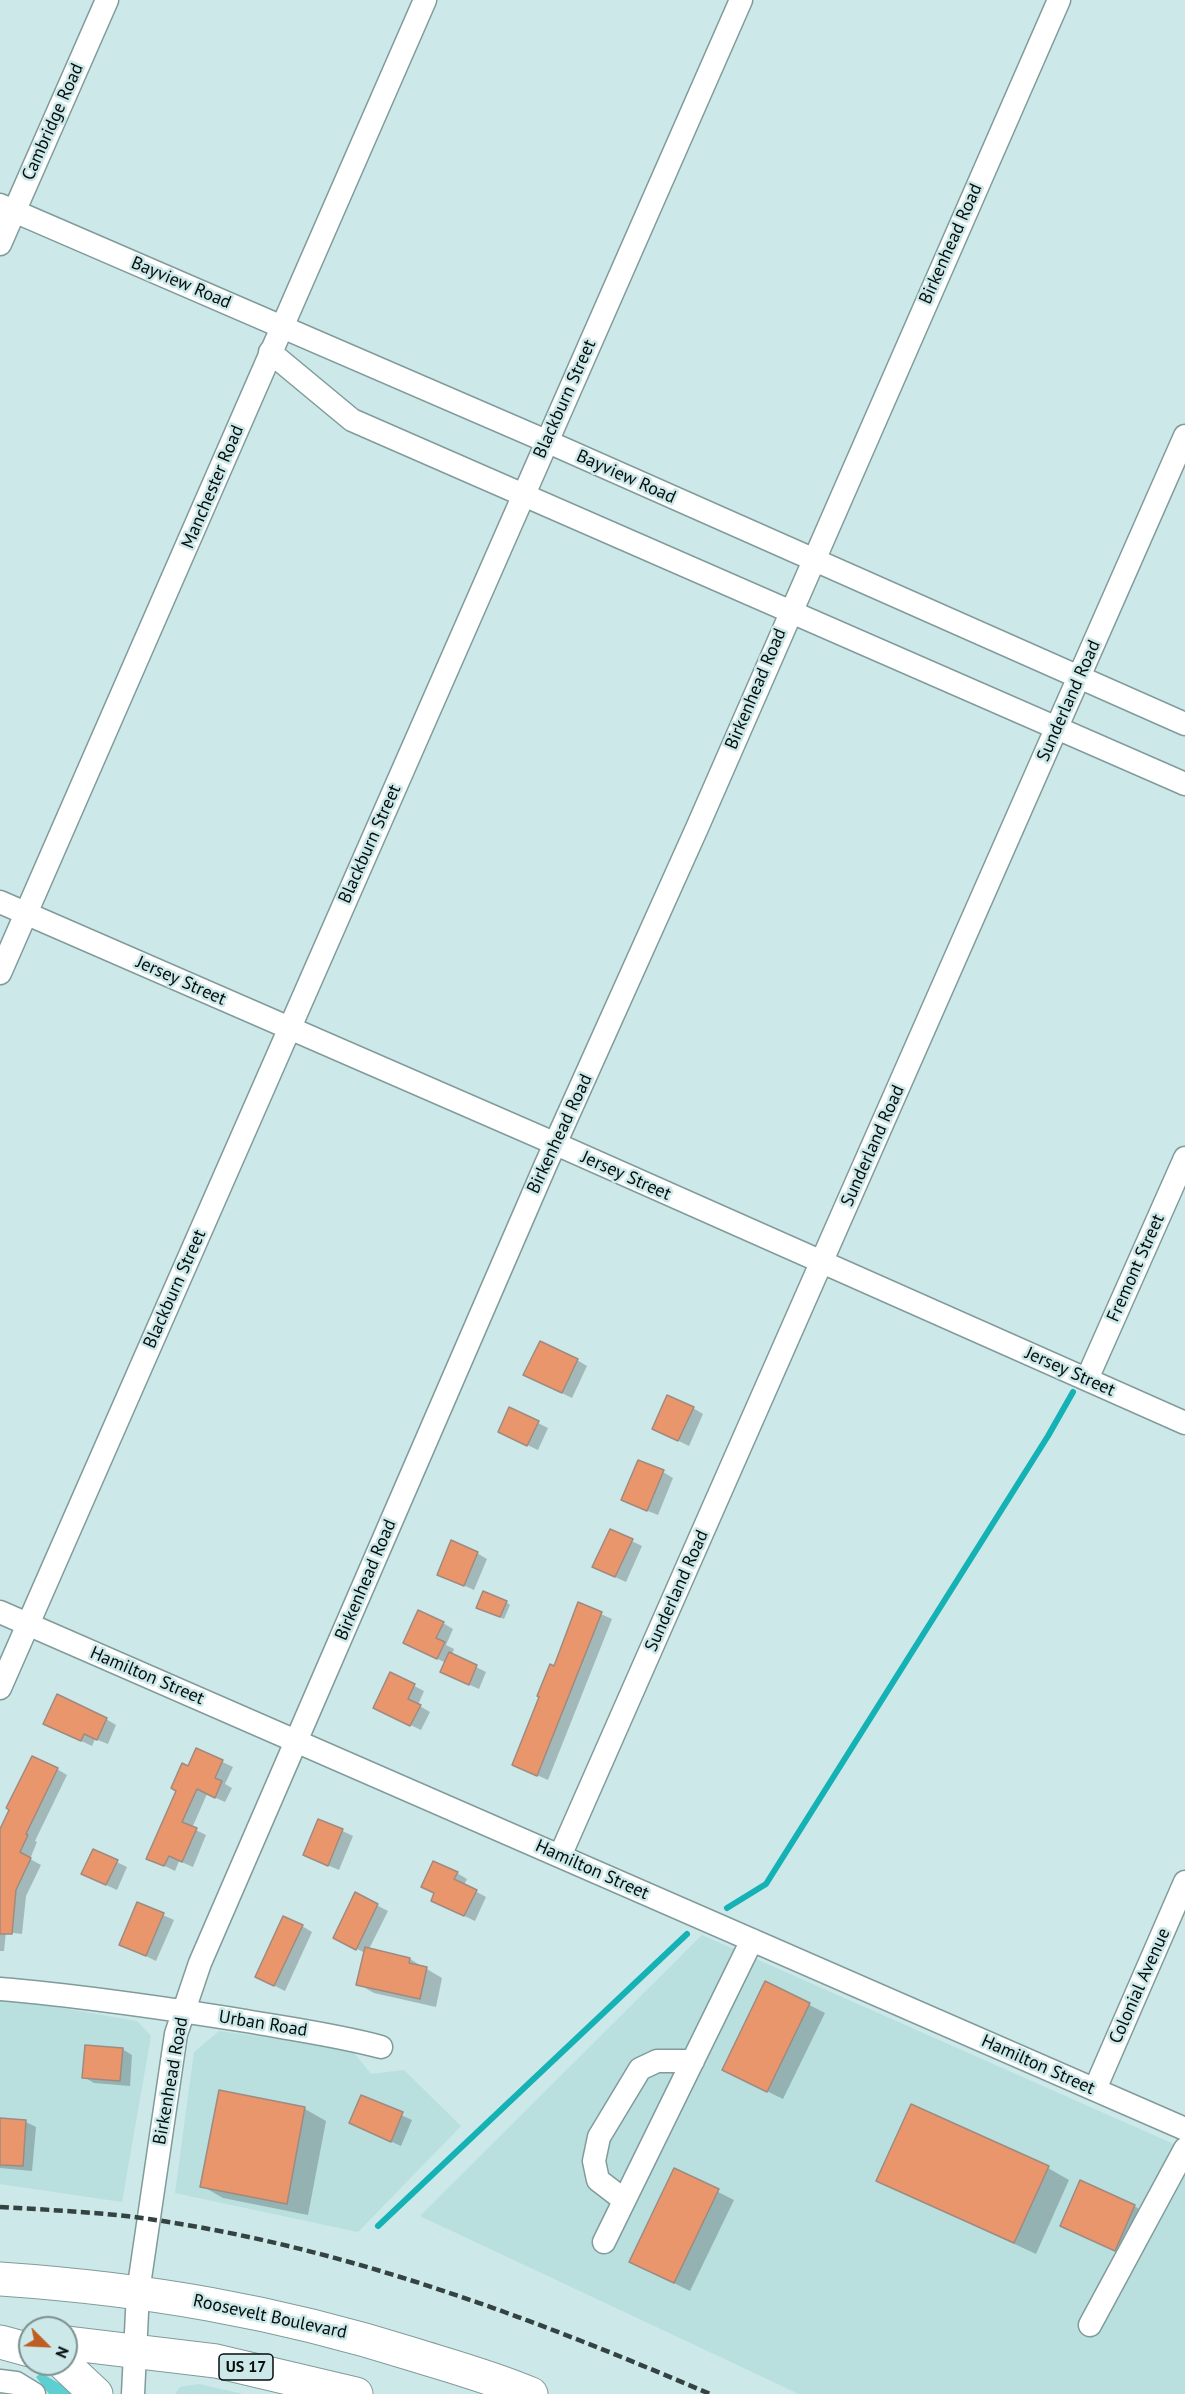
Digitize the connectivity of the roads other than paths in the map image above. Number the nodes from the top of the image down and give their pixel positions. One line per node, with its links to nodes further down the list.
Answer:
1 (107, 0): 5 (street, Cambridge Road)
2 (425, 0): 7 (street, Manchester Road)
3 (741, 0): 10 (street, Blackburn Street)
4 (1059, 0): 12 (street, Birkenhead Road)
5 (7, 208): 6 (street, Cambridge Road); 7 (street, Bayview Road)
6 (0, 244)
7 (281, 326): 8 (street, Manchester Road); 10 (street, Bayview Road)
8 (270, 352): 11 (street); 19 (street, Manchester Road)
9 (1185, 436): 14 (street, Sunderland Road)
10 (546, 441): 11 (street, Blackburn Street); 12 (street, Bayview Road)
11 (524, 494): 13 (street); 21 (street, Blackburn Street)
12 (813, 558): 13 (street, Birkenhead Road); 14 (street, Bayview Road)
13 (790, 610): 16 (street); 22 (street, Birkenhead Road)
14 (1080, 676): 15 (street, Bayview Road); 16 (street, Sunderland Road)
15 (1185, 724)
16 (1057, 728): 17 (street); 24 (street, Sunderland Road)
17 (1185, 783)
18 (0, 902): 19 (street, Jersey Street)
19 (26, 913): 20 (street, Manchester Road); 21 (street, Jersey Street)
20 (0, 973)
21 (289, 1029): 22 (street, Jersey Street); 28 (street, Blackburn Street)
22 (556, 1144): 24 (street, Jersey Street); 30 (street, Birkenhead Road)
23 (1185, 1158): 25 (street, Fremont Street)
24 (821, 1263): 25 (street, Jersey Street); 31 (street, Sunderland Road)
25 (1087, 1379): 26 (street, Jersey Street)
26 (1185, 1423)
27 (0, 1612): 28 (street, Hamilton Street)
28 (28, 1624): 29 (street, Blackburn Street); 30 (street, Hamilton Street)
29 (0, 1688)
30 (297, 1741): 31 (street, Hamilton Street); 35 (street, Birkenhead Road)
31 (560, 1856): 33 (street, Hamilton Street)
32 (1185, 1882): 38 (street, Colonial Avenue)
33 (752, 1940): 37 (street); 38 (street, Hamilton Street)
34 (0, 1989): 35 (street, Urban Road)
35 (183, 2011): 36 (street, Urban Road); 44 (street, Birkenhead Road)
36 (381, 2047)
37 (693, 2061): 41 (street); 41 (street)
38 (1095, 2089): 39 (street, Hamilton Street)
39 (1185, 2128)
40 (1185, 2149): 45 (street)
41 (624, 2200): 42 (street)
42 (604, 2242)
43 (0, 2279): 44 (highway, Roosevelt Boulevard)
44 (138, 2292): 50 (street, Birkenhead Road); 53 (highway, Roosevelt Boulevard)
45 (1090, 2325)
46 (0, 2341): 47 (highway); 49 (highway)
47 (18, 2341)
48 (78, 2344): 50 (highway, US 17)
49 (18, 2346)
50 (135, 2349): 56 (street, Birkenhead Road); 57 (highway, US 17)
51 (77, 2376): 55 (highway)
52 (0, 2381): 54 (street)
53 (525, 2392)
54 (34, 2394)
55 (96, 2394)
56 (133, 2394)
57 (356, 2394)

